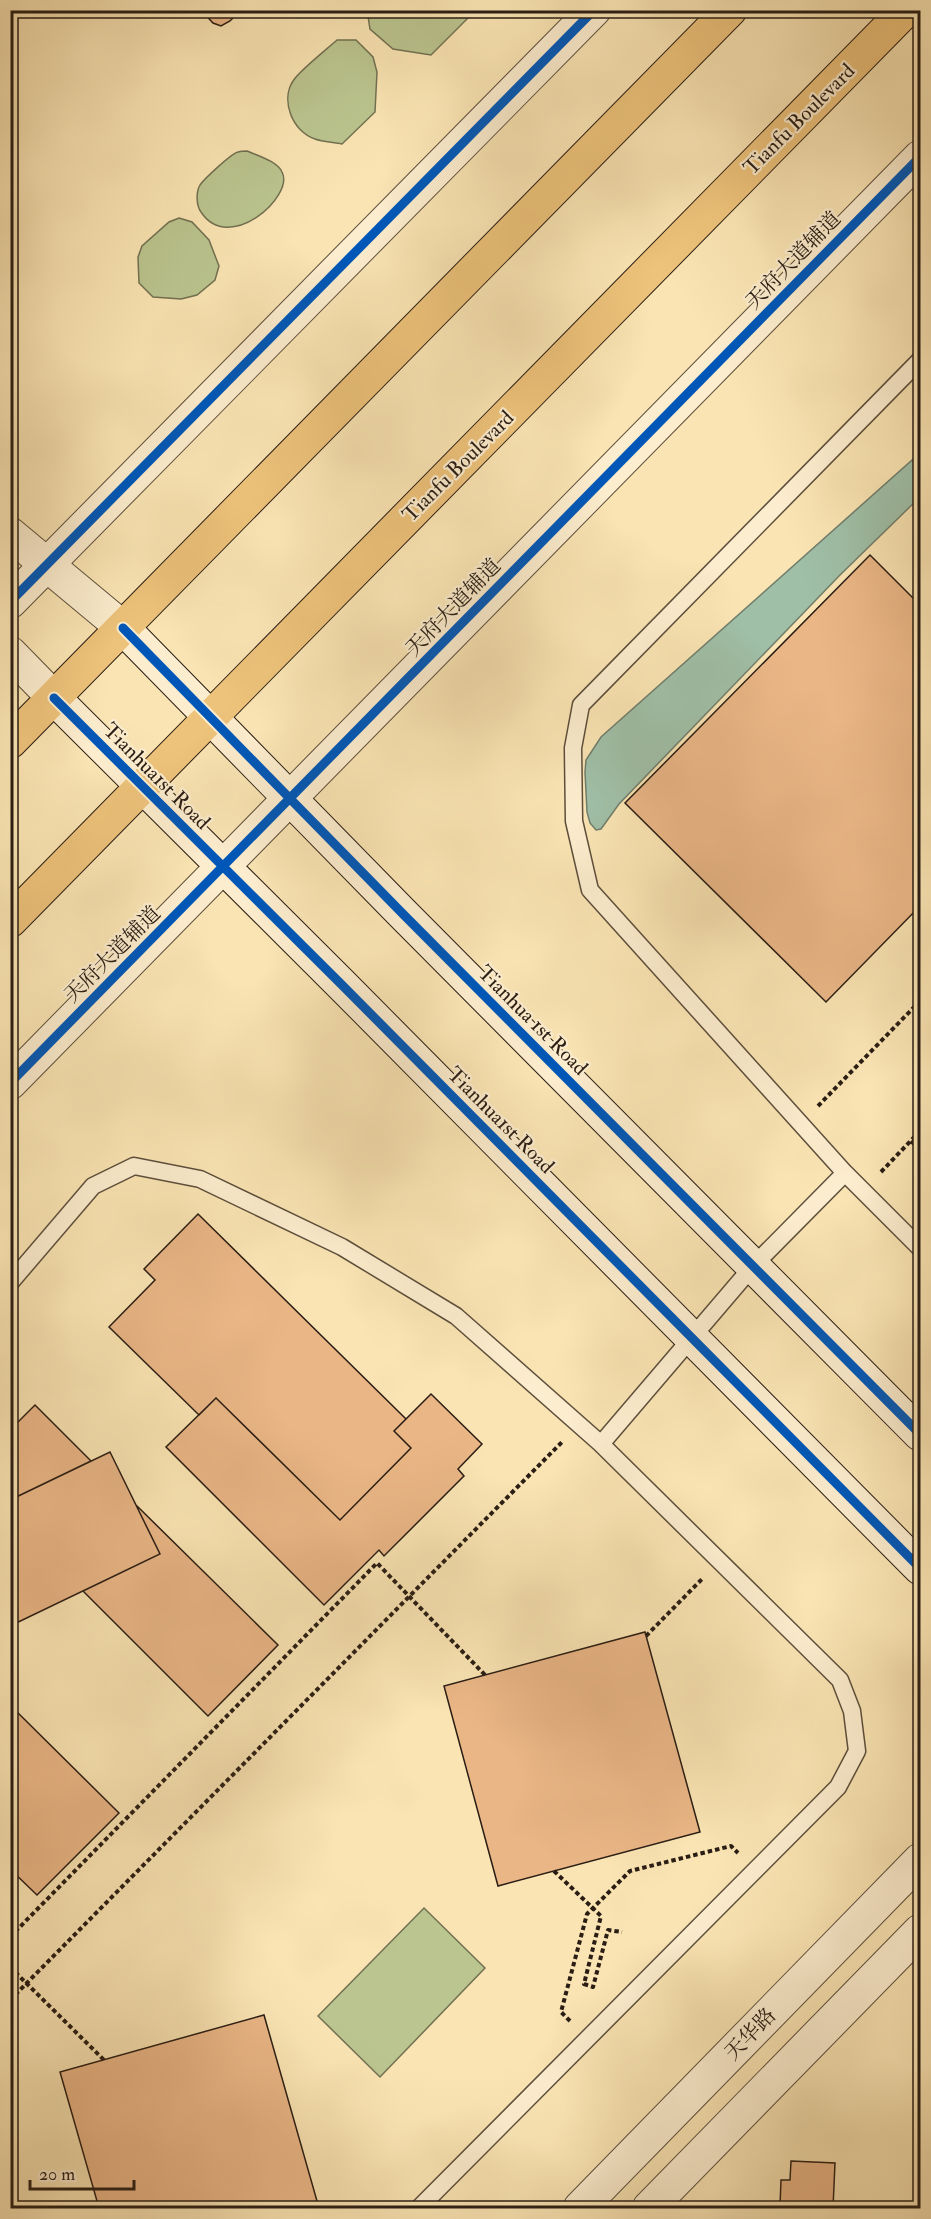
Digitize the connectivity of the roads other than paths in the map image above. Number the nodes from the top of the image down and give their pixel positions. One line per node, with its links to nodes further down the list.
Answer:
1 (594, 10): 7 (street)
2 (730, 10): 9 (main road)
3 (906, 10): 12 (main road, Tianfu Boulevard)
4 (921, 157): 15 (street, 天府大道辅道)
5 (921, 360): 19 (lane)
6 (10, 534): 7 (street, Tianhua 1st Road)
7 (48, 564): 8 (street); 9 (street, Tianhua 1st Road)
8 (10, 602)
9 (123, 628): 11 (main road); 12 (street, Tianhua 1st Road)
10 (10, 654): 11 (street, Tianhua1st Road)
11 (54, 698): 13 (main road); 14 (street, Tianhua1st Road)
12 (210, 718): 14 (main road, Tianfu Boulevard); 15 (street, Tianhua 1st Road)
13 (10, 742)
14 (143, 788): 16 (street, Tianhua1st Road); 17 (main road, Tianfu Boulevard)
15 (290, 798): 16 (street, 天府大道辅道); 21 (street, Tianhua 1st Road)
16 (223, 868): 18 (street, 天府大道辅道); 23 (street, Tianhua1st Road)
17 (10, 921)
18 (10, 1083)
19 (845, 1173): 20 (lane); 21 (lane)
20 (921, 1248)
21 (753, 1266): 23 (lane); 24 (street, Tianhua 1st Road)
22 (10, 1282): 25 (lane)
23 (692, 1339): 25 (lane); 26 (street, Tianhua1st Road)
24 (921, 1434)
25 (601, 1444): 29 (lane)
26 (921, 1568)
27 (921, 1860): 30 (street, 天华路)
28 (921, 1931): 31 (street)
29 (419, 2208)
30 (580, 2208)
31 (649, 2208)

